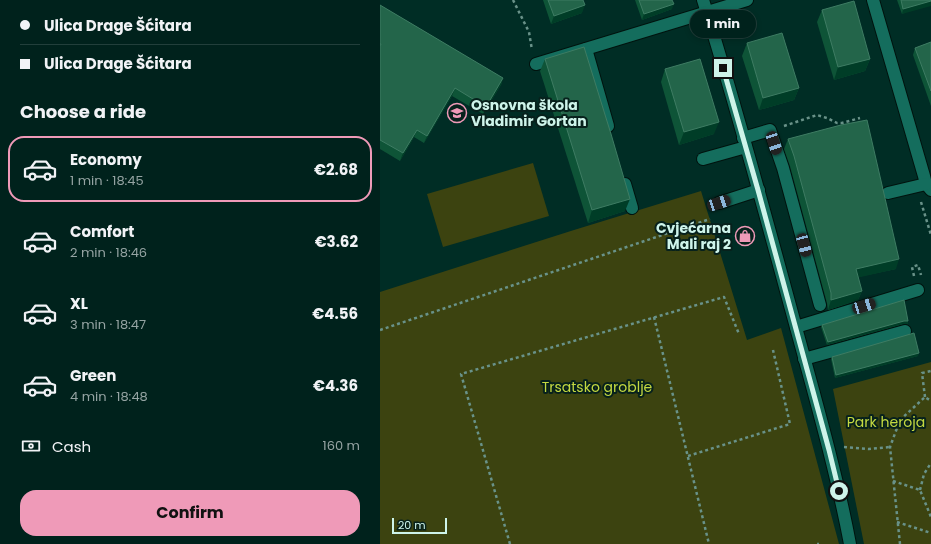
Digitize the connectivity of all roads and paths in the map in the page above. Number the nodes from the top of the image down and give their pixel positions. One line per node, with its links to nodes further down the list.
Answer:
1 (513, 0): 7 (path)
2 (703, 0): 5 (street)
3 (747, 0): 5 (street)
4 (873, 0): 14 (street)
5 (707, 12): 6 (street); 11 (street)
6 (586, 49): 7 (street); 10 (street)
7 (536, 64)
8 (860, 118): 9 (path)
9 (770, 130): 11 (street); 22 (street)
10 (612, 140)
11 (745, 143): 12 (street); 15 (street)
12 (703, 159)
13 (621, 170): 18 (street)
14 (924, 187): 16 (street); 20 (path)
15 (758, 190): 17 (street); 24 (street)
16 (888, 193)
17 (719, 203)
18 (632, 208)
19 (710, 219): 25 (path)
20 (931, 235)
21 (918, 290): 24 (street)
22 (820, 305)
23 (654, 317): 27 (path); 35 (path); 42 (path)
24 (796, 327): 29 (street)
25 (380, 330)
26 (905, 331): 29 (street)
27 (739, 334)
28 (773, 350): 35 (path)
29 (804, 359): 44 (street)
30 (931, 371): 31 (path)
31 (925, 398): 32 (path); 34 (path)
32 (931, 401)
33 (840, 447): 34 (path)
34 (890, 447): 37 (path)
35 (688, 456): 43 (path)
36 (931, 463): 38 (path)
37 (893, 481): 38 (path); 40 (path)
38 (920, 490): 39 (path)
39 (931, 517)
40 (897, 522): 41 (path); 45 (path)
41 (931, 533)
42 (510, 544)
43 (709, 544)
44 (850, 544)
45 (900, 544)

